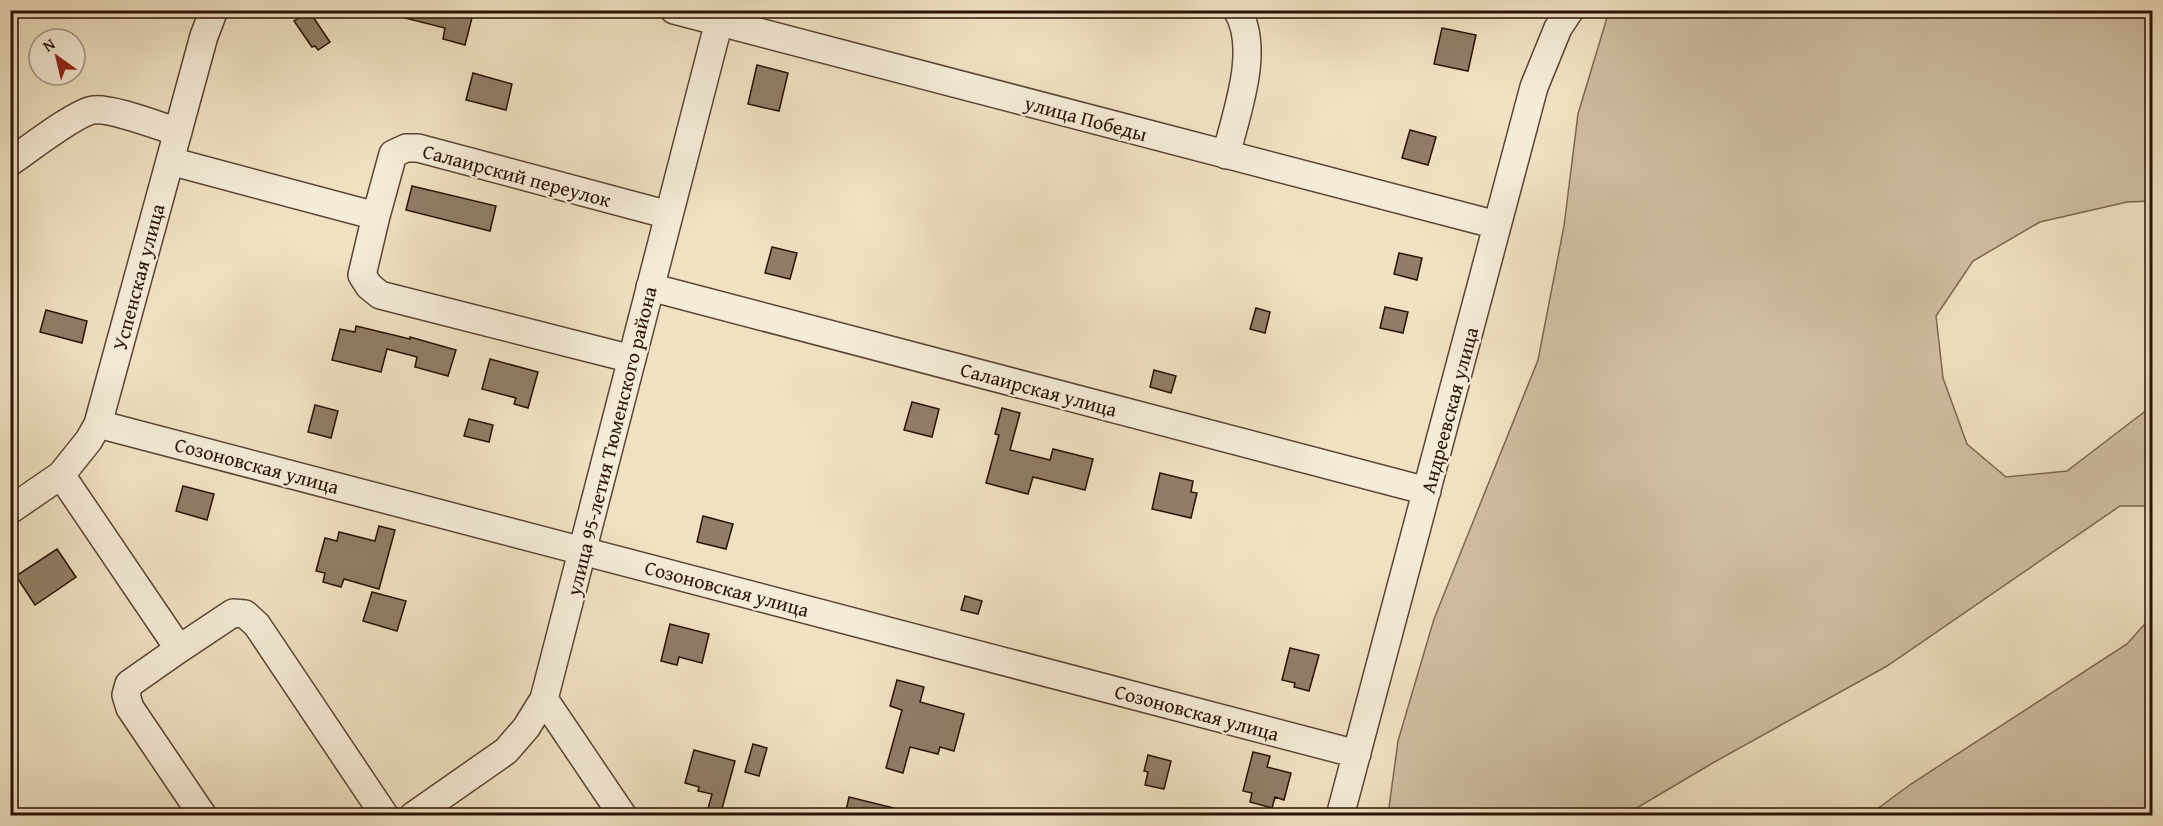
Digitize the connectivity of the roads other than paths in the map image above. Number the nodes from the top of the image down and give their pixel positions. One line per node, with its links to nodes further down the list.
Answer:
1 (214, 10): 6 (street, Успенская улица)
2 (674, 10): 5 (street, улица Победы)
3 (1237, 10): 7 (street)
4 (1569, 11): 12 (street, Андреевская улица)
5 (720, 16): 7 (street, улица Победы); 10 (street, улица 95-летия Тюменского района)
6 (178, 132): 8 (street, Успенская улица); 9 (street)
7 (1226, 155): 12 (street, улица Победы)
8 (170, 161): 11 (street); 15 (street, Успенская улица)
9 (10, 162)
10 (669, 215): 11 (street, Салаирский переулок); 13 (street, улица 95-летия Тюменского района)
11 (375, 216): 14 (street, Салаирский переулок)
12 (1497, 225): 17 (street, Андреевская улица)
13 (651, 287): 14 (street, улица 95-летия Тюменского района); 17 (street, Салаирская улица)
14 (632, 359): 19 (street, улица 95-летия Тюменского района)
15 (98, 424): 16 (street, Успенская улица); 19 (street, Созоновская улица)
16 (61, 475): 18 (street, Успенская улица); 20 (street)
17 (1428, 491): 22 (street, Андреевская улица)
18 (10, 510)
19 (583, 550): 21 (street, улица 95-летия Тюменского района); 22 (street, Созоновская улица)
20 (179, 649): 23 (street); 24 (street)
21 (544, 699): 25 (street, улица 95-летия Тюменского района); 26 (street)
22 (1357, 754): 27 (street, Андреевская улица)
23 (203, 816)
24 (385, 816)
25 (413, 816)
26 (623, 816)
27 (1340, 816)

